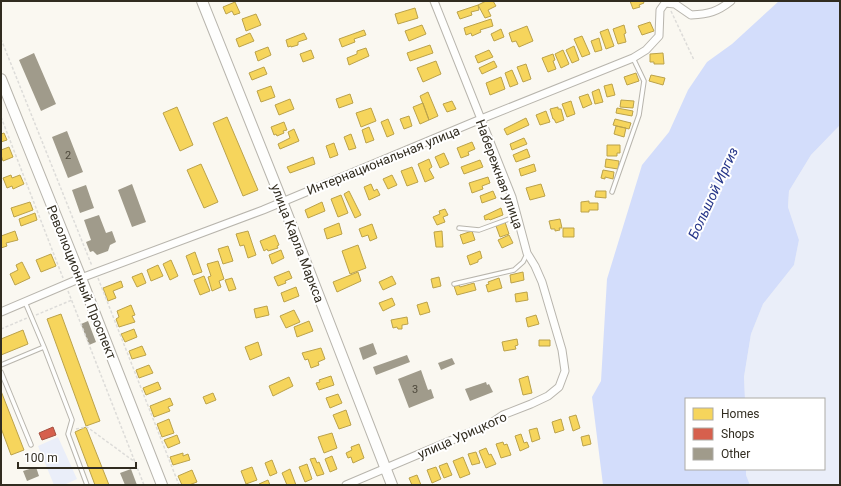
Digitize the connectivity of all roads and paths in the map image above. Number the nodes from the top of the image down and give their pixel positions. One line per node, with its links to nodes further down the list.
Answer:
1 (202, 1): 13 (main road, улица Карла Маркса)
2 (434, 1): 11 (street, Набережная улица)
3 (731, 1): 4 (street)
4 (665, 2): 6 (street, Интернациональная улица); 7 (path)
5 (1, 39): 17 (path)
6 (633, 58): 11 (street, Интернациональная улица); 12 (lane)
7 (694, 60)
8 (1, 79): 9 (main road, Революционный Проспект)
9 (4, 100): 18 (main road, Революционный Проспект)
10 (1, 117): 20 (path)
11 (481, 119): 13 (street, Интернациональная улица); 14 (street, Набережная улица)
12 (612, 192)
13 (282, 201): 17 (street, Интернациональная улица); 30 (main road, улица Карла Маркса)
14 (517, 216): 15 (lane); 16 (street, Набережная улица)
15 (459, 228)
16 (527, 253): 19 (lane); 25 (street, Набережная улица)
17 (96, 273): 18 (street, Интернациональная улица); 34 (path)
18 (81, 278): 20 (street, Интернациональная улица); 33 (main road, Революционный Проспект)
19 (454, 284)
20 (66, 285): 21 (street, Интернациональная улица); 29 (path)
21 (25, 302): 22 (street, Интернациональная улица); 23 (lane)
22 (1, 312)
23 (44, 347): 24 (lane); 27 (lane)
24 (1, 365)
25 (566, 371): 30 (street, улица Урицкого)
26 (1, 372): 28 (lane)
27 (72, 420): 29 (path); 31 (lane)
28 (31, 445)
29 (135, 462): 32 (path)
30 (386, 468): 35 (street, улица Урицкого); 36 (main road, улица Карла Маркса)
31 (87, 485)
32 (144, 485)
33 (162, 485)
34 (179, 485)
35 (346, 485)
36 (392, 485)

